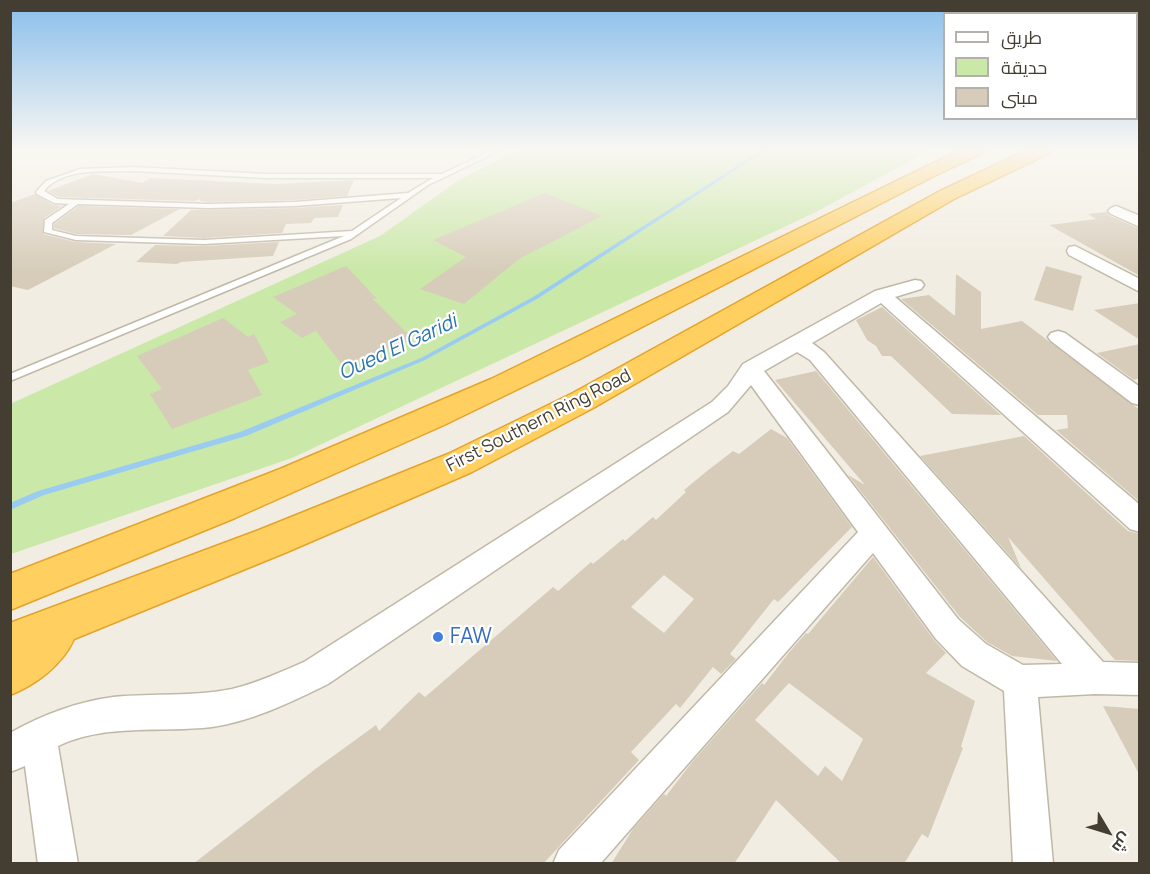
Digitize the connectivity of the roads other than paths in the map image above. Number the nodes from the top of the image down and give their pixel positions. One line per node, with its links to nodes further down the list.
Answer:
1 (42, 190): 6 (lane)
2 (419, 190): 5 (lane)
3 (892, 190): 21 (highway)
4 (958, 190): 22 (highway, First Southern Ring Road)
5 (410, 195): 6 (lane); 9 (lane)
6 (77, 201): 9 (lane)
7 (1116, 211): 8 (street)
8 (1140, 222)
9 (356, 233): 17 (lane)
10 (1075, 251): 13 (street)
11 (915, 285): 12 (street)
12 (882, 295): 15 (street); 19 (street)
13 (1138, 296)
14 (1058, 338): 18 (street)
15 (796, 342): 16 (street); 25 (street)
16 (752, 369): 20 (street); 28 (street)
17 (10, 378)
18 (1140, 398)
19 (1140, 521)
20 (873, 534): 27 (street); 30 (street)
21 (10, 592)
22 (65, 624): 23 (highway, First Southern Ring Road); 24 (highway)
23 (10, 644)
24 (10, 673)
25 (1095, 678): 26 (street); 27 (street)
26 (1140, 679)
27 (1020, 682): 31 (street)
28 (25, 745): 29 (street)
29 (58, 864)
30 (573, 864)
31 (1033, 864)

